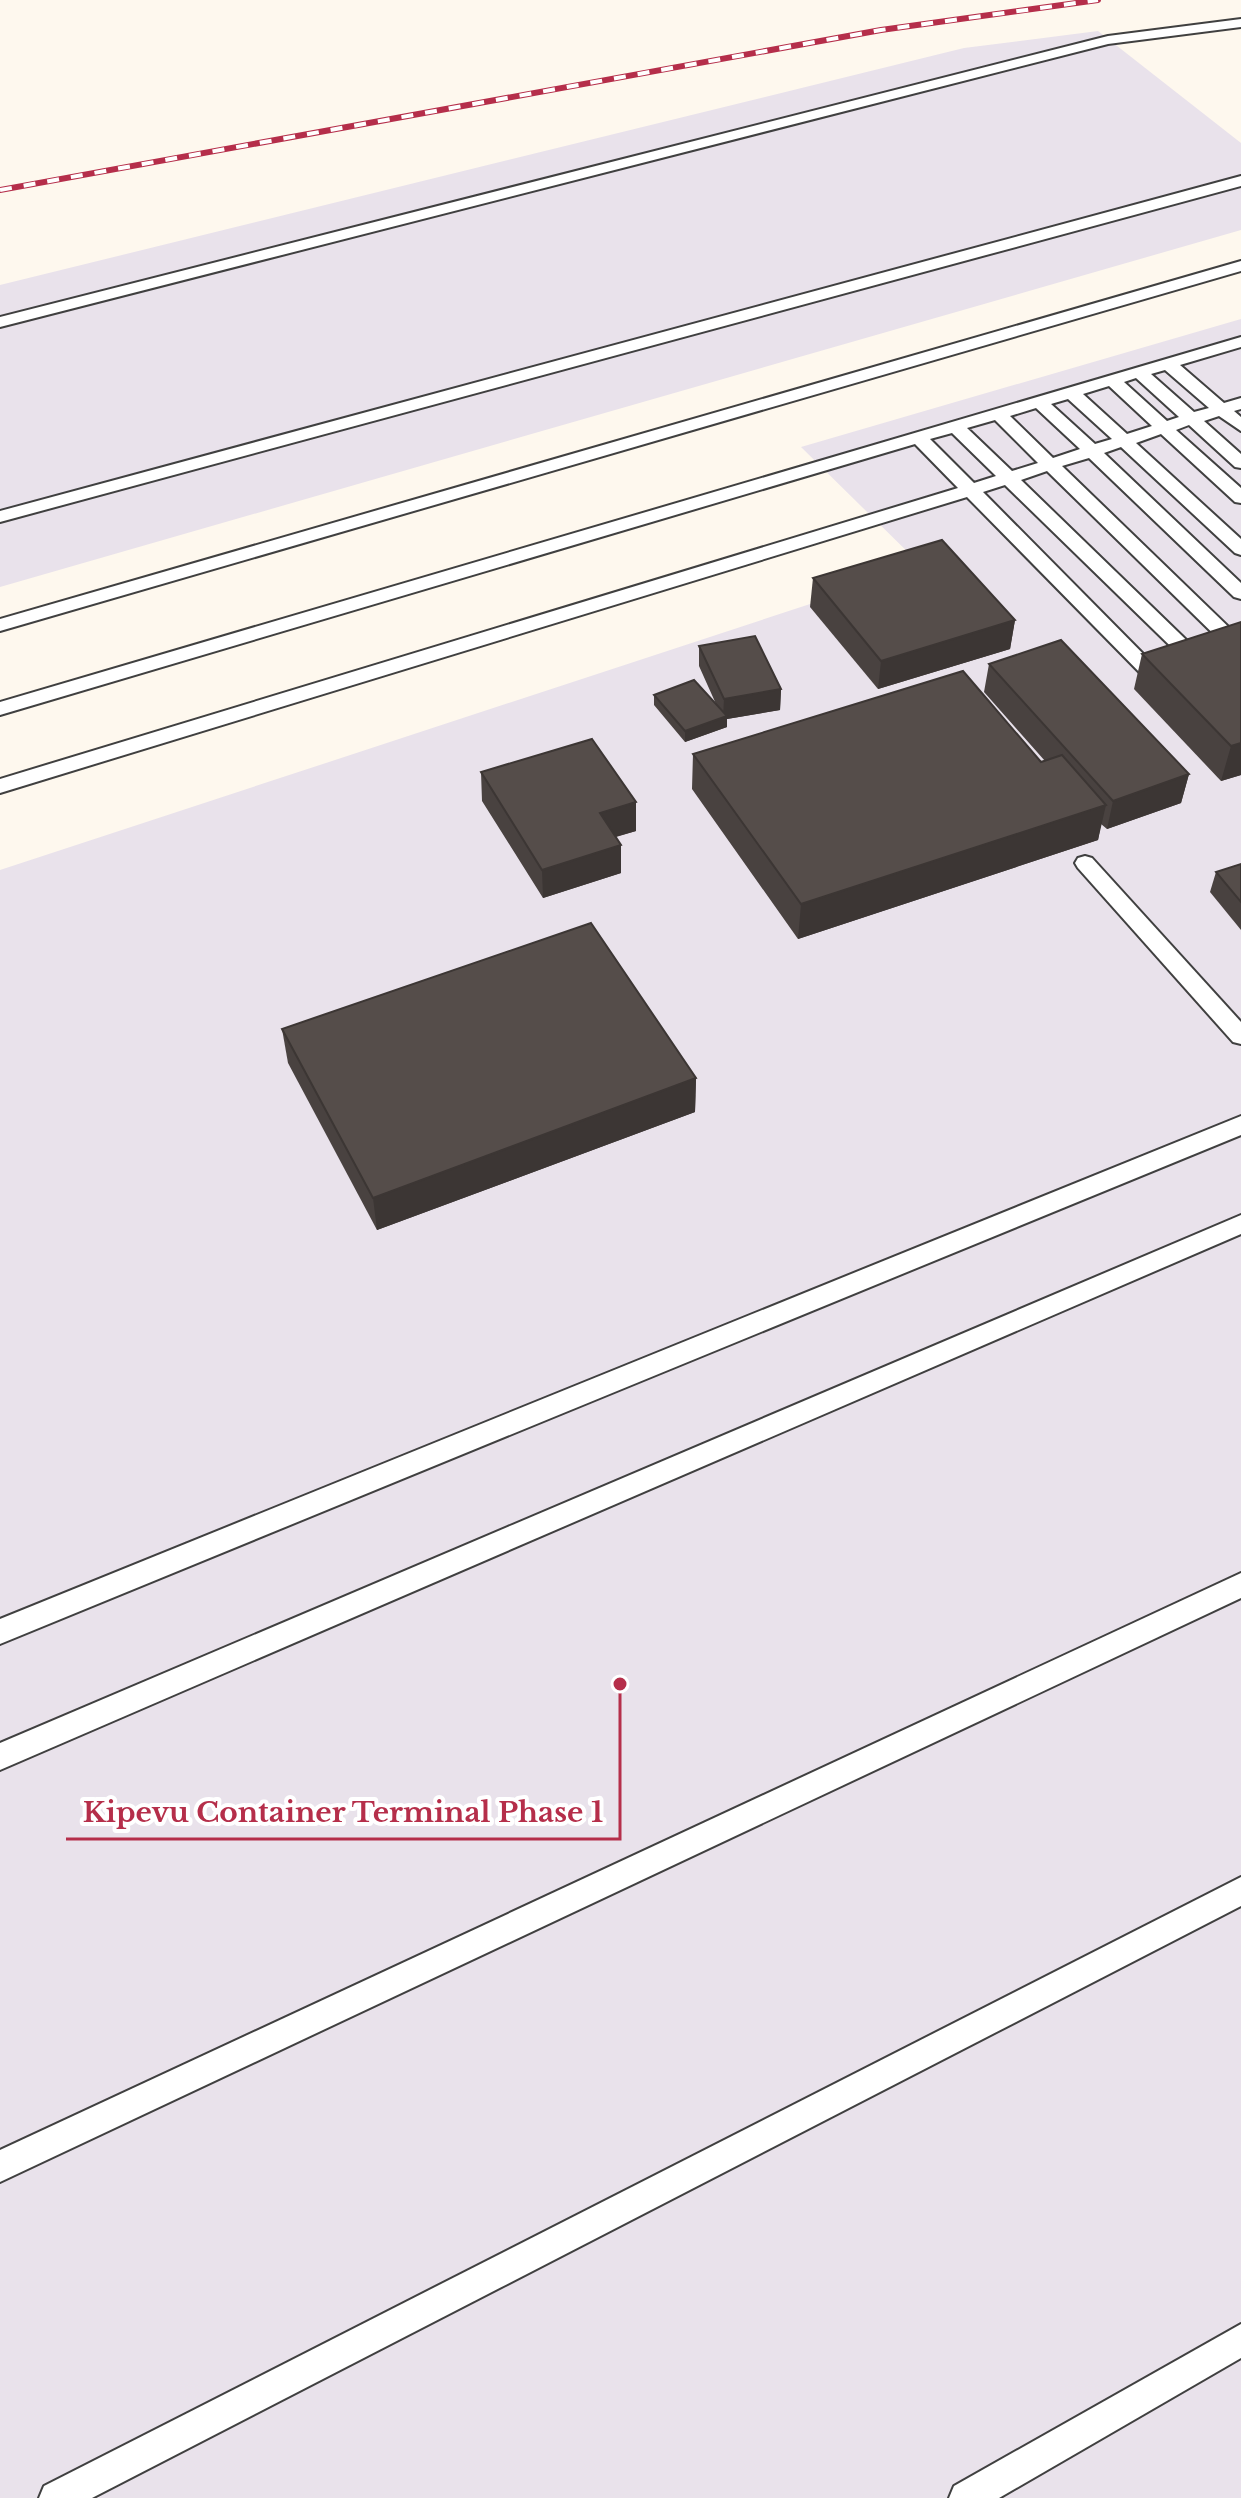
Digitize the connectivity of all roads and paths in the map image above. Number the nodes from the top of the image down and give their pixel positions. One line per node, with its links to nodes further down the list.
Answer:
1 (1241, 23): 4 (lane)
2 (1241, 181): 26 (lane)
3 (1241, 266): 29 (lane)
4 (0, 322)
5 (1241, 342): 6 (lane)
6 (1168, 364): 7 (lane); 12 (lane)
7 (1140, 373): 8 (lane); 14 (lane)
8 (1113, 381): 9 (lane); 17 (lane)
9 (1072, 393): 10 (lane); 19 (lane)
10 (1041, 403): 13 (lane); 20 (lane)
11 (1241, 403): 12 (lane)
12 (1222, 410): 14 (lane); 15 (lane)
13 (999, 415): 16 (lane); 22 (lane)
14 (1193, 420): 17 (lane); 21 (lane)
15 (1241, 426)
16 (957, 428): 18 (lane); 23 (lane)
17 (1167, 429): 19 (lane); 25 (lane)
18 (920, 439): 24 (lane); 33 (lane)
19 (1125, 442): 20 (lane); 27 (lane)
20 (1093, 452): 22 (lane); 28 (lane)
21 (1241, 463)
22 (1051, 465): 23 (lane); 30 (lane)
23 (1008, 479): 24 (lane); 31 (lane)
24 (971, 490): 32 (lane); 34 (lane)
25 (1241, 498)
26 (0, 517)
27 (1241, 549)
28 (1241, 593)
29 (0, 625)
30 (1241, 650)
31 (1203, 667)
32 (1159, 681)
33 (0, 709)
34 (0, 786)
35 (1085, 863): 36 (lane)
36 (1241, 1036)
37 (1241, 1125): 40 (lane)
38 (1241, 1224): 41 (lane)
39 (1241, 1585): 43 (lane)
40 (0, 1632)
41 (0, 1757)
42 (1241, 1891): 45 (lane)
43 (0, 2166)
44 (1241, 2340): 46 (lane)
45 (56, 2498)
46 (966, 2498)

